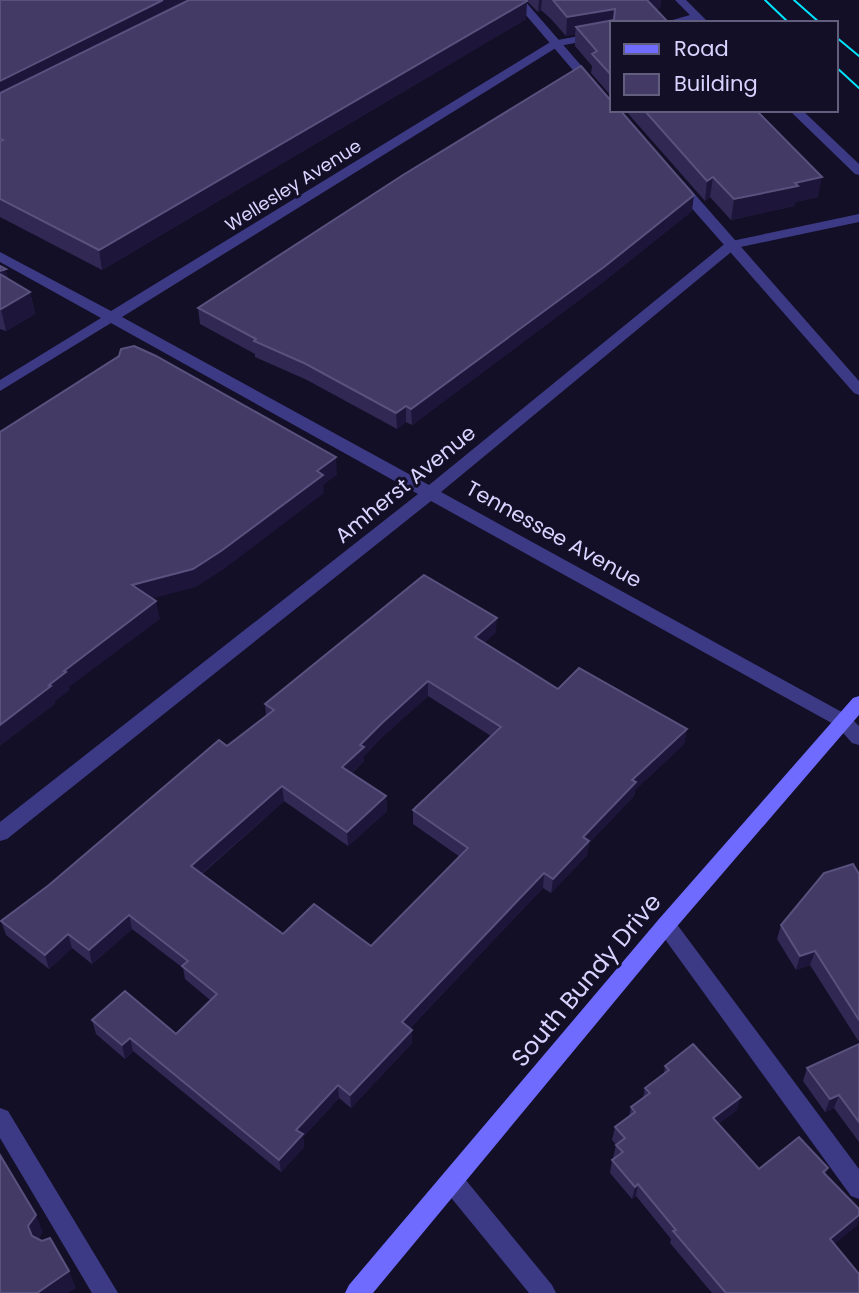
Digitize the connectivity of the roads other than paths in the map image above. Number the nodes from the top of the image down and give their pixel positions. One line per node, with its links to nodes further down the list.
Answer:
1 (518, 0): 5 (street)
2 (680, 0): 3 (street)
3 (701, 20)
4 (610, 33): 5 (street, Wellesley Avenue)
5 (556, 43): 6 (street); 13 (street, Wellesley Avenue)
6 (610, 106)
7 (797, 112): 9 (street)
8 (666, 170): 11 (street)
9 (859, 171)
10 (859, 218): 11 (street, Amherst Avenue)
11 (732, 245): 15 (street); 16 (street, Amherst Avenue)
12 (0, 256): 13 (street, Tennessee Avenue)
13 (113, 318): 14 (street, Wellesley Avenue); 16 (street, Tennessee Avenue)
14 (0, 386)
15 (859, 390)
16 (430, 492): 18 (street, Tennessee Avenue); 20 (street, Amherst Avenue)
17 (859, 703): 18 (main road, South Bundy Drive)
18 (843, 721): 19 (street, Tennessee Avenue); 21 (main road, South Bundy Drive)
19 (859, 738)
20 (0, 833)
21 (666, 925): 23 (main road, South Bundy Drive); 24 (street)
22 (0, 1118): 25 (street)
23 (452, 1181): 26 (main road, South Bundy Drive); 27 (street)
24 (859, 1188)
25 (106, 1293)
26 (358, 1293)
27 (544, 1293)

